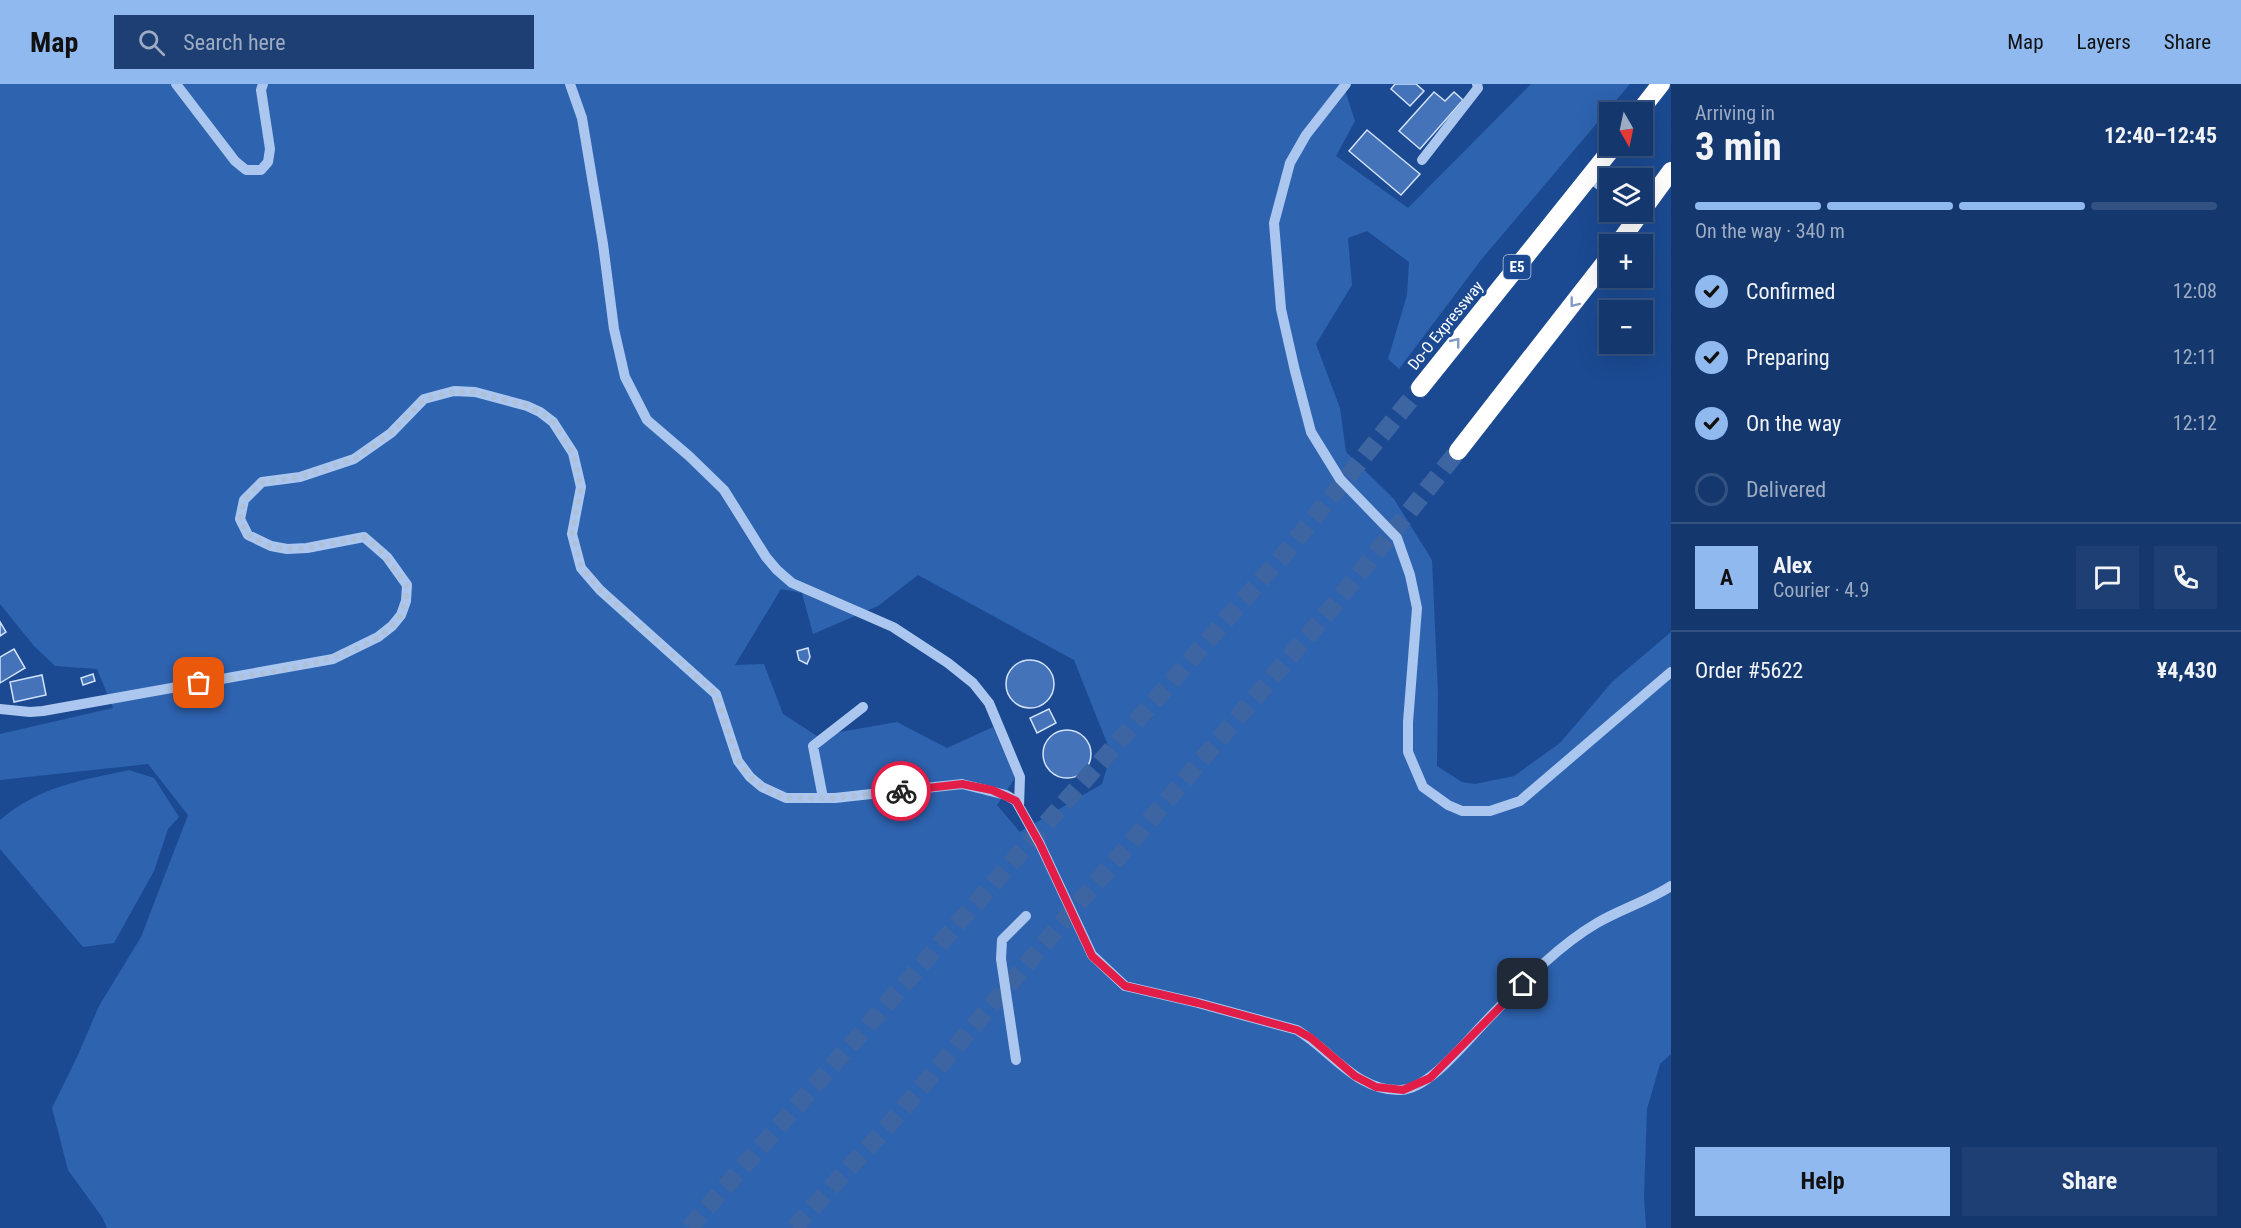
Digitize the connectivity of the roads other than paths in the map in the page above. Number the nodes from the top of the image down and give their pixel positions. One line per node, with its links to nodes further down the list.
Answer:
1 (176, 84): 2 (street)
2 (263, 84)
3 (570, 84): 21 (street)
4 (1346, 84): 17 (street)
5 (1478, 84): 9 (street)
6 (1661, 84): 7 (highway)
7 (1647, 102)
8 (1606, 156): 11 (highway, Do-O Expressway / E5)
9 (1422, 159)
10 (1671, 171): 13 (highway)
11 (1589, 177): 12 (street); 15 (highway, Do-O Expressway / E5, one-way to 11)
12 (1599, 185)
13 (1653, 193)
14 (1599, 270): 16 (highway, one-way to 16)
15 (1420, 388)
16 (1458, 451)
17 (1671, 672)
18 (863, 707): 20 (street)
19 (0, 709): 20 (street)
20 (823, 798): 21 (street)
21 (1019, 806): 22 (street)
22 (1671, 886)
23 (1026, 916): 24 (street)
24 (1016, 1060)

